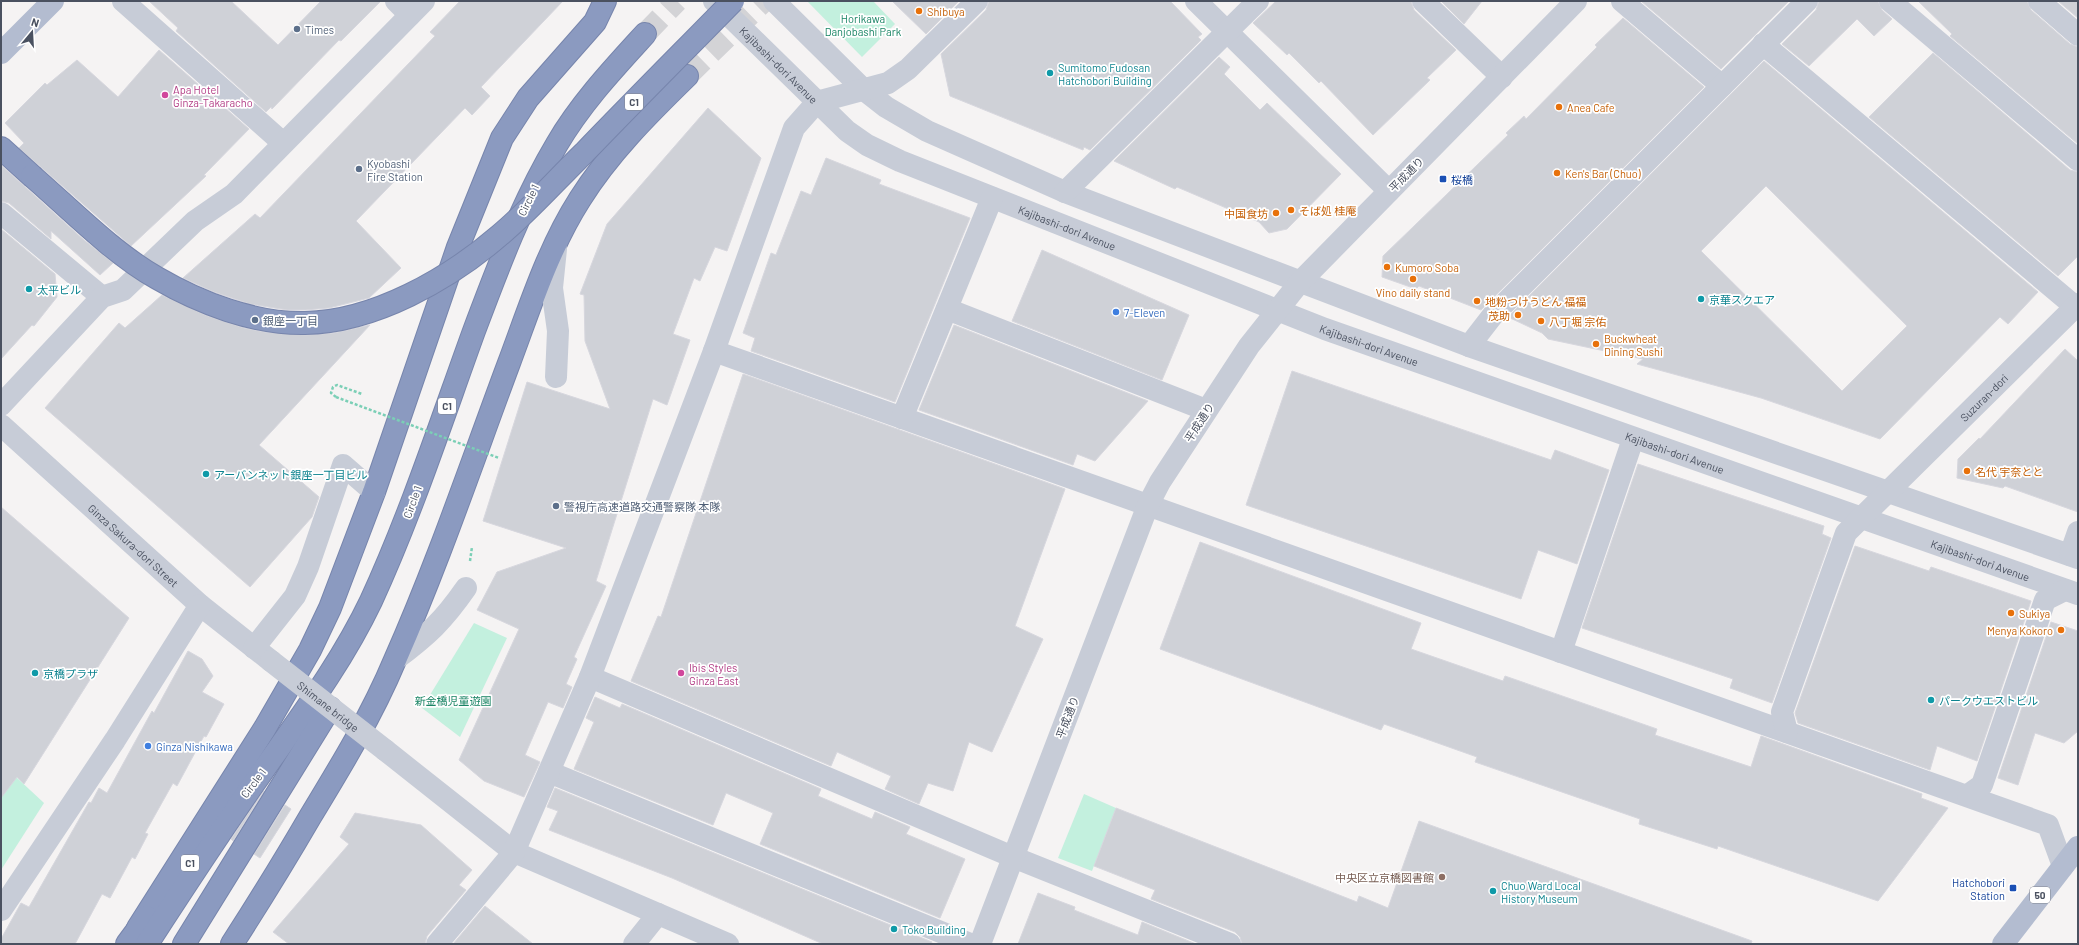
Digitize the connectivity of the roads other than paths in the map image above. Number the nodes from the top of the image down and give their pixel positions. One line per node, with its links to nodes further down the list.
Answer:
1 (54, 1): 21 (main road)
2 (123, 1): 27 (street)
3 (605, 1): 49 (highway)
4 (714, 1): 26 (street, Kajibashi-dori Avenue)
5 (734, 1): 28 (highway, C1, bridge)
6 (774, 1): 25 (street)
7 (977, 1): 25 (street)
8 (1196, 1): 17 (street)
9 (1258, 1): 17 (street)
10 (1423, 1): 23 (street)
11 (1576, 1): 23 (street, 平成通り)
12 (1622, 1): 24 (street)
13 (1807, 1): 20 (street)
14 (1890, 1): 29 (street)
15 (2039, 1): 19 (street)
16 (410, 6): 27 (street)
17 (1228, 31): 30 (street); 31 (street)
18 (645, 34): 72 (highway, Circle 1 / C1)
19 (2078, 35)
20 (1763, 44): 24 (street); 37 (street)
21 (1, 53)
22 (687, 76): 34 (highway)
23 (1502, 77): 30 (street, 平成通り)
24 (1722, 86): 40 (street)
25 (863, 89): 26 (street); 31 (street)
26 (817, 102): 32 (street, Kajibashi-dori Avenue); 41 (street)
27 (283, 142): 36 (street)
28 (8, 153)
29 (2078, 160)
30 (1389, 191): 35 (street, 平成通り)
31 (1065, 192): 35 (street)
32 (992, 198): 38 (street); 39 (street, Kajibashi-dori Avenue)
33 (1, 213): 36 (street)
34 (557, 239): 42 (street); 59 (highway)
35 (1300, 282): 39 (street, 平成通り); 40 (street)
36 (102, 297): 43 (street)
37 (2077, 307): 48 (street, Suzuran-dori)
38 (947, 309): 44 (street); 45 (street)
39 (1276, 311): 44 (street, 平成通り); 47 (street, Kajibashi-dori Avenue)
40 (1469, 346): 48 (street)
41 (714, 351): 45 (street); 61 (street)
42 (556, 377)
43 (1, 405)
44 (1206, 410): 50 (street, 平成通り)
45 (902, 418): 50 (street)
46 (1, 425): 56 (street, Ginza Sakura-dori Street)
47 (1633, 439): 51 (street, Kajibashi-dori Avenue); 58 (street)
48 (1889, 491): 51 (street, Suzuran-dori); 53 (street)
49 (374, 492): 57 (street); 72 (highway)
50 (1148, 505): 58 (street); 68 (street, 平成通り)
51 (1860, 519): 55 (street, Kajibashi-dori Avenue); 63 (street, Suzuran-dori)
52 (2078, 532): 53 (street)
53 (2074, 557)
54 (466, 588): 59 (street)
55 (2072, 592): 65 (street)
56 (200, 605): 57 (street, Ginza Sakura-dori Street); 70 (street)
57 (254, 648): 60 (street, Ginza Sakura-dori Street)
58 (1561, 652): 63 (street)
59 (396, 659): 74 (highway)
60 (271, 661): 62 (street, Shimane bridge, bridge)
61 (590, 677): 64 (street); 68 (street)
62 (330, 708): 67 (street, Shimane bridge, bridge); 73 (highway)
63 (1787, 732): 65 (street)
64 (548, 772): 67 (street); 78 (street)
65 (1968, 796): 69 (street)
66 (2078, 847): 69 (main road, 50)
67 (514, 852): 71 (street, Shimane bridge); 75 (street)
68 (1013, 857): 79 (street, 平成通り); 80 (street)
69 (2063, 866): 81 (main road, 50)
70 (1, 910)
71 (658, 914): 76 (street); 77 (street, Shimane bridge)
72 (137, 939)
73 (184, 944)
74 (232, 944)
75 (437, 944)
76 (634, 944)
77 (728, 944)
78 (970, 944)
79 (980, 944)
80 (1230, 944)
81 (2003, 944)

